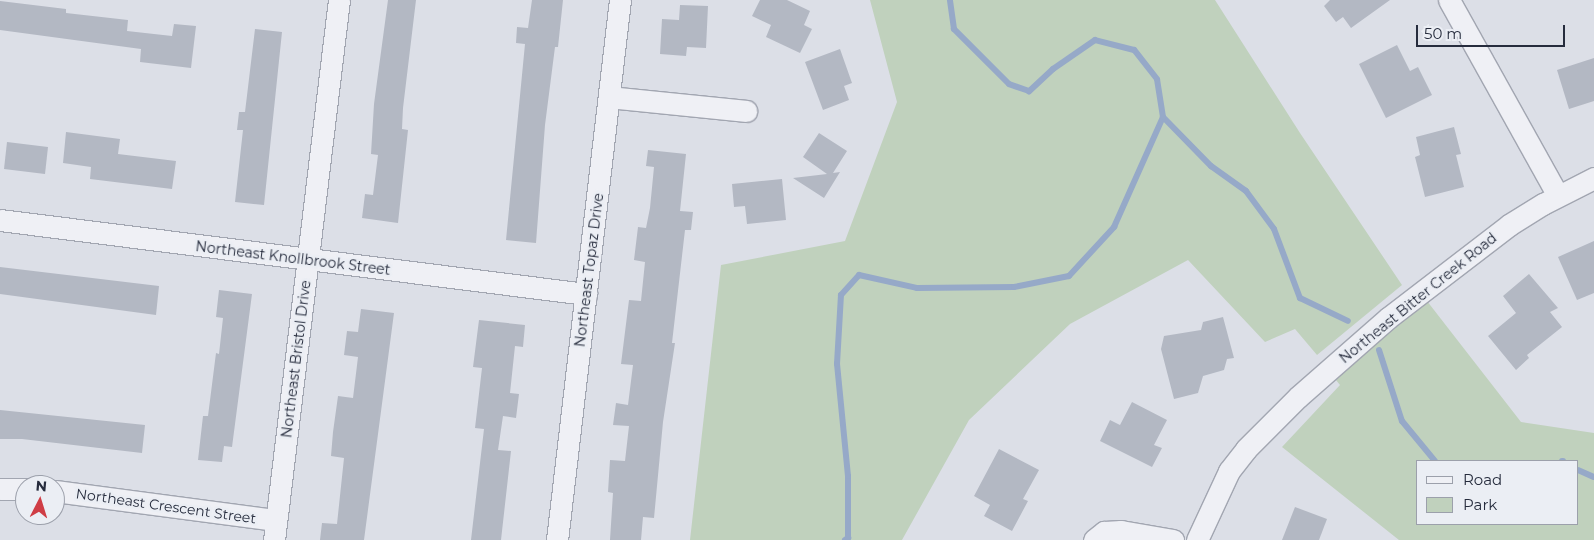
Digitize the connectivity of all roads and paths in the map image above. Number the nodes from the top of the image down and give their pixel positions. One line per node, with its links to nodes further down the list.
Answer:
1 (338, 0): 9 (street, Northeast Bristol Drive)
2 (620, 0): 4 (street, Northeast Topaz Drive)
3 (1449, 0): 7 (street)
4 (609, 97): 5 (street); 10 (street, Northeast Topaz Drive)
5 (746, 110)
6 (1594, 178): 7 (street, Northeast Bitter Creek Road)
7 (1558, 196): 18 (street, Northeast Bitter Creek Road)
8 (0, 220): 9 (street, Northeast Knollbrook Street)
9 (308, 260): 10 (street, Northeast Knollbrook Street); 14 (street, Northeast Bristol Drive)
10 (586, 294): 15 (street, Northeast Topaz Drive)
11 (15, 489): 12 (street)
12 (0, 490)
13 (65, 493): 14 (street, Northeast Crescent Street)
14 (275, 530)
15 (557, 540)
16 (1094, 540): 17 (street)
17 (1172, 540)
18 (1197, 540)

